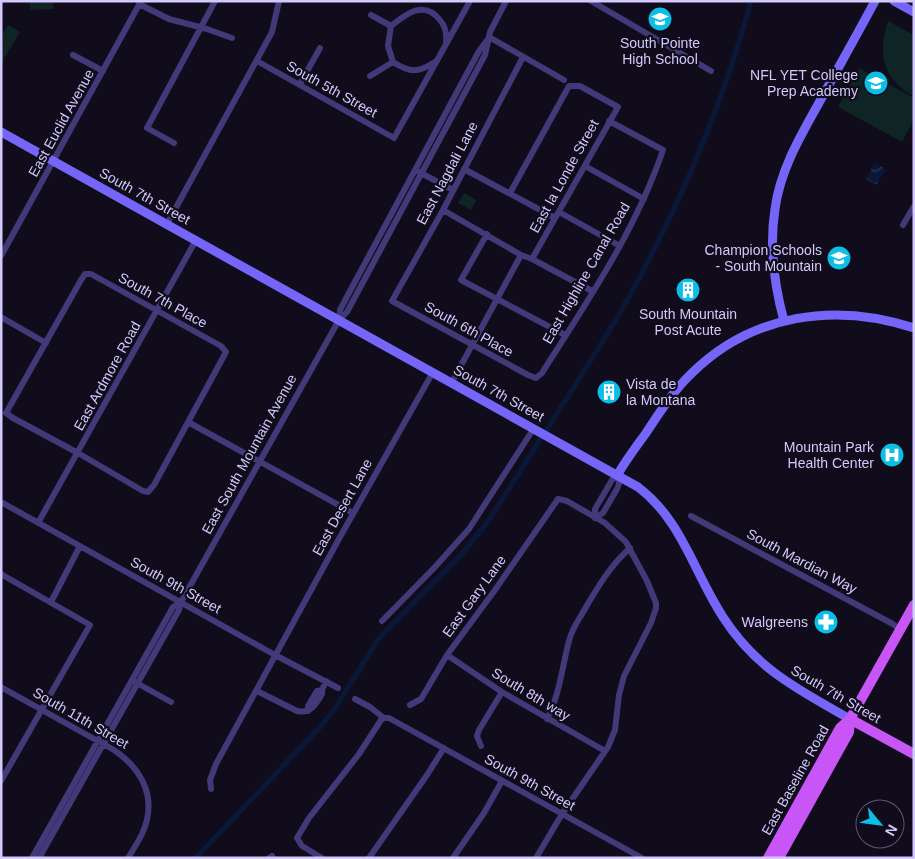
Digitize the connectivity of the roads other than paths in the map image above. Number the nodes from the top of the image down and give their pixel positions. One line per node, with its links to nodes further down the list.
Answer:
1 (215, 1): 13 (street)
2 (279, 1): 21 (street)
3 (470, 1): 16 (street)
4 (506, 1): 14 (street, East South Mountain Avenue)
5 (591, 1): 24 (street)
6 (875, 1): 56 (main road)
7 (894, 1): 10 (main road)
8 (140, 3): 13 (street); 23 (street, East Euclid Avenue)
9 (424, 4): 12 (street); 16 (street)
10 (914, 12)
11 (371, 15): 12 (street)
12 (391, 26): 22 (street)
13 (201, 28): 15 (street); 30 (street)
14 (489, 37): 19 (street); 34 (street, East South Mountain Avenue)
15 (232, 38)
16 (445, 46): 20 (street)
17 (320, 48): 27 (street)
18 (73, 55): 23 (street)
19 (523, 57): 26 (street); 33 (street, East Nagdali Lane)
20 (437, 61): 22 (street); 27 (street, South 5th Street)
21 (257, 62): 27 (street, South 5th Street); 42 (street)
22 (393, 62): 25 (street)
23 (103, 71): 31 (street, East Euclid Avenue)
24 (711, 71)
25 (370, 76)
26 (564, 80)
27 (300, 84)
28 (609, 122): 32 (street, East la Londe Street); 36 (street, East la Londe Street); 37 (street, East Highline Canal Road)
29 (1, 132): 31 (main road, South 7th Street)
30 (174, 143)
31 (54, 161): 42 (main road, South 7th Street); 48 (street, East Euclid Avenue)
32 (585, 166): 37 (street); 40 (street, East la Londe Street)
33 (464, 169): 35 (street, East Nagdali Lane); 36 (street)
34 (419, 171): 35 (street); 55 (street, East South Mountain Avenue)
35 (453, 190): 39 (street, East Nagdali Lane)
36 (510, 193): 41 (street)
37 (644, 199): 46 (street, East Highline Canal Road)
38 (914, 206): 43 (street)
39 (443, 210): 44 (street); 52 (street, East Nagdali Lane)
40 (559, 212): 41 (street, East la Londe Street); 46 (street)
41 (555, 218): 49 (street, East la Londe Street)
42 (167, 224): 45 (main road, South 7th Street)
43 (903, 225)
44 (487, 234): 47 (street); 51 (street)
45 (196, 240): 53 (street, East Ardmore Road); 55 (main road, South 7th Street)
46 (620, 246): 50 (street, East Highline Canal Road)
47 (521, 255): 49 (street); 51 (street)
48 (1, 256)
49 (532, 259): 50 (street)
50 (592, 291): 58 (street, East Highline Canal Road)
51 (498, 299): 58 (street); 60 (street)
52 (392, 301): 60 (street, South 6th Place)
53 (158, 310): 59 (street, South 7th Place); 64 (street, South 7th Place); 66 (street, East Ardmore Road)
54 (1, 317): 59 (street)
55 (339, 320): 61 (main road, South 7th Street); 67 (street, East South Mountain Avenue)
56 (784, 321): 57 (main road); 68 (main road)
57 (914, 328)
58 (565, 335): 62 (street, East Highline Canal Road)
59 (46, 343): 66 (street)
60 (473, 345): 62 (street, South 6th Place); 63 (street)
61 (433, 372): 63 (main road, South 7th Street); 72 (street, East Desert Lane)
62 (536, 378)
63 (452, 382): 65 (main road, South 7th Street)
64 (188, 422): 66 (street); 67 (street)
65 (534, 428): 68 (main road, South 7th Street); 82 (street)
66 (78, 453): 75 (street, East Ardmore Road)
67 (259, 461): 72 (street); 80 (street, East South Mountain Avenue)
68 (618, 474): 69 (street); 71 (street); 98 (main road, South 7th Street)
69 (600, 499): 71 (street); 74 (street)
70 (1, 502): 75 (street, South 9th Street)
71 (608, 504): 74 (street)
72 (353, 513): 84 (street, East Desert Lane)
73 (691, 516): 83 (street, South Mardian Way)
74 (595, 518): 77 (street); 85 (street, East Gary Lane)
75 (38, 523): 76 (street, South 9th Street)
76 (80, 546): 79 (street); 80 (street, South 9th Street)
77 (630, 548): 97 (street); 102 (street)
78 (1, 574): 79 (street)
79 (50, 602): 95 (street)
80 (181, 602): 84 (street, South 9th Street); 87 (street, East South Mountain Avenue)
81 (914, 605): 83 (main road, East Baseline Road)
82 (382, 621)
83 (900, 630): 98 (main road, East Baseline Road)
84 (275, 655): 86 (street, South 9th Street); 90 (street, East Desert Lane)
85 (447, 655): 91 (street, South 8th way); 94 (street, East Gary Lane)
86 (326, 681): 89 (street, South 9th Street); 90 (street)
87 (135, 682): 93 (street); 99 (street, East South Mountain Avenue)
88 (1, 687): 95 (street, South 11th Street)
89 (338, 688)
90 (257, 691): 106 (street, East Desert Lane)
91 (502, 692): 97 (street, South 8th way); 100 (street)
92 (355, 699): 96 (street, South 9th Street)
93 (172, 702)
94 (410, 705)
95 (42, 710): 99 (street, South 11th Street); 104 (street)
96 (384, 718): 101 (street, South 9th Street); 112 (street)
97 (547, 719): 102 (street, South 8th way)
98 (850, 719): 103 (main road, South 7th Street); 108 (main road, East Baseline Road)
99 (100, 743): 109 (street, East South Mountain Avenue); 110 (street, East South Mountain Avenue); 111 (street, South 11th Street)
100 (481, 746)
101 (444, 748): 105 (street, South 9th Street); 113 (street)
102 (605, 751): 107 (street)
103 (914, 754)
104 (1, 781)
105 (502, 782): 107 (street, South 9th Street); 114 (street)
106 (211, 789)
107 (562, 814): 115 (street); 116 (street, South 9th Street)
108 (794, 820): 117 (main road, East Baseline Road); 118 (main road, East Baseline Road)
109 (32, 858)
110 (39, 858)
111 (128, 858)
112 (322, 858)
113 (369, 858)
114 (453, 858)
115 (536, 858)
116 (642, 858)
117 (768, 858)
118 (778, 858)

